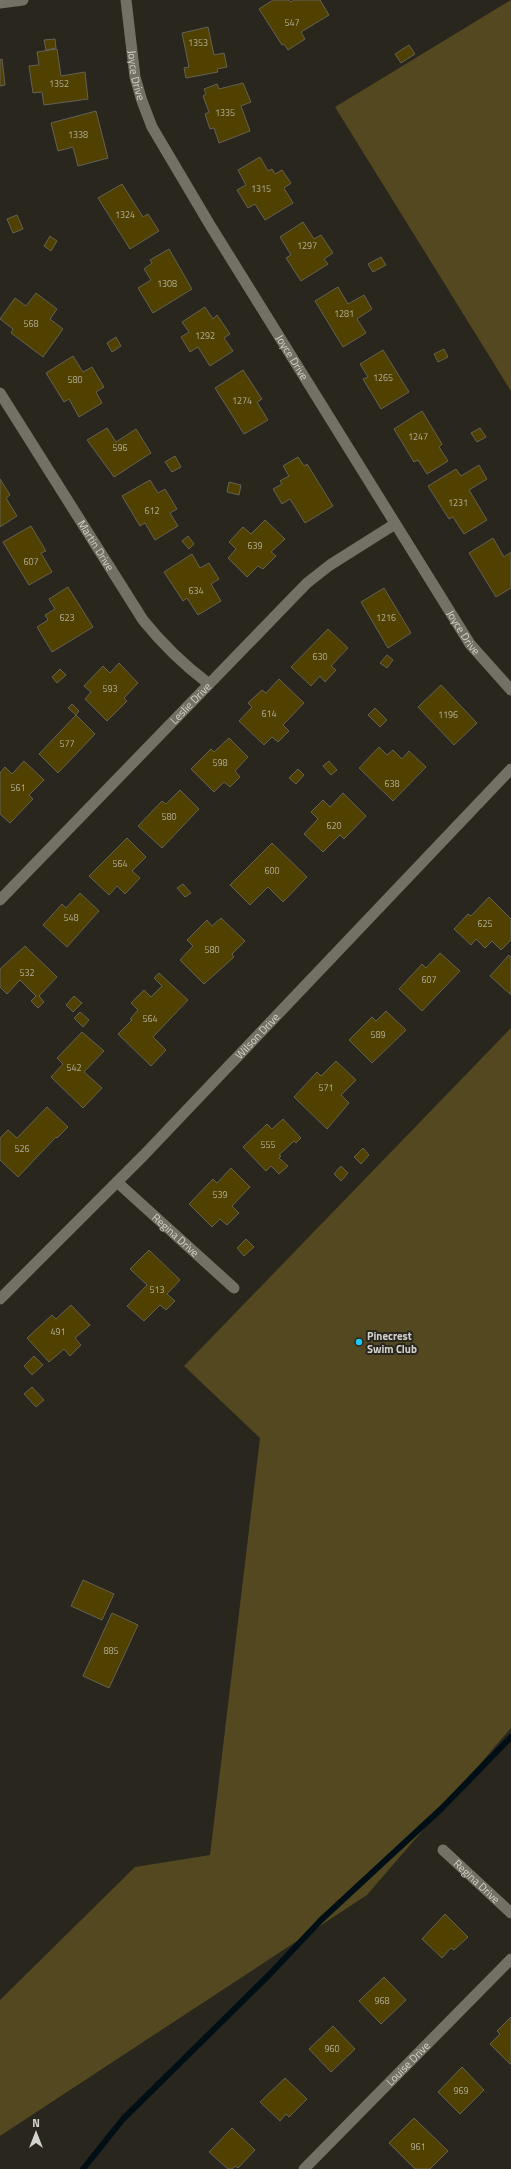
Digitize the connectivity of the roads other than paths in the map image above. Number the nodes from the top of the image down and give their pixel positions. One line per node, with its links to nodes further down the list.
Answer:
1 (23, 0): 3 (street)
2 (126, 0): 5 (street, Joyce Drive)
3 (0, 3)
4 (0, 393): 6 (street, Martin Drive)
5 (395, 524): 6 (street, Leslie Drive); 7 (street, Joyce Drive)
6 (209, 684): 9 (street, Leslie Drive)
7 (511, 690)
8 (511, 769): 10 (street, Wilson Drive)
9 (0, 900)
10 (117, 1182): 11 (street, Regina Drive); 12 (street, Wilson Drive)
11 (234, 1288)
12 (0, 1299)
13 (443, 1850): 14 (street, Regina Drive)
14 (511, 1913)
15 (511, 1959): 16 (street, Louise Drive)
16 (304, 2169)

